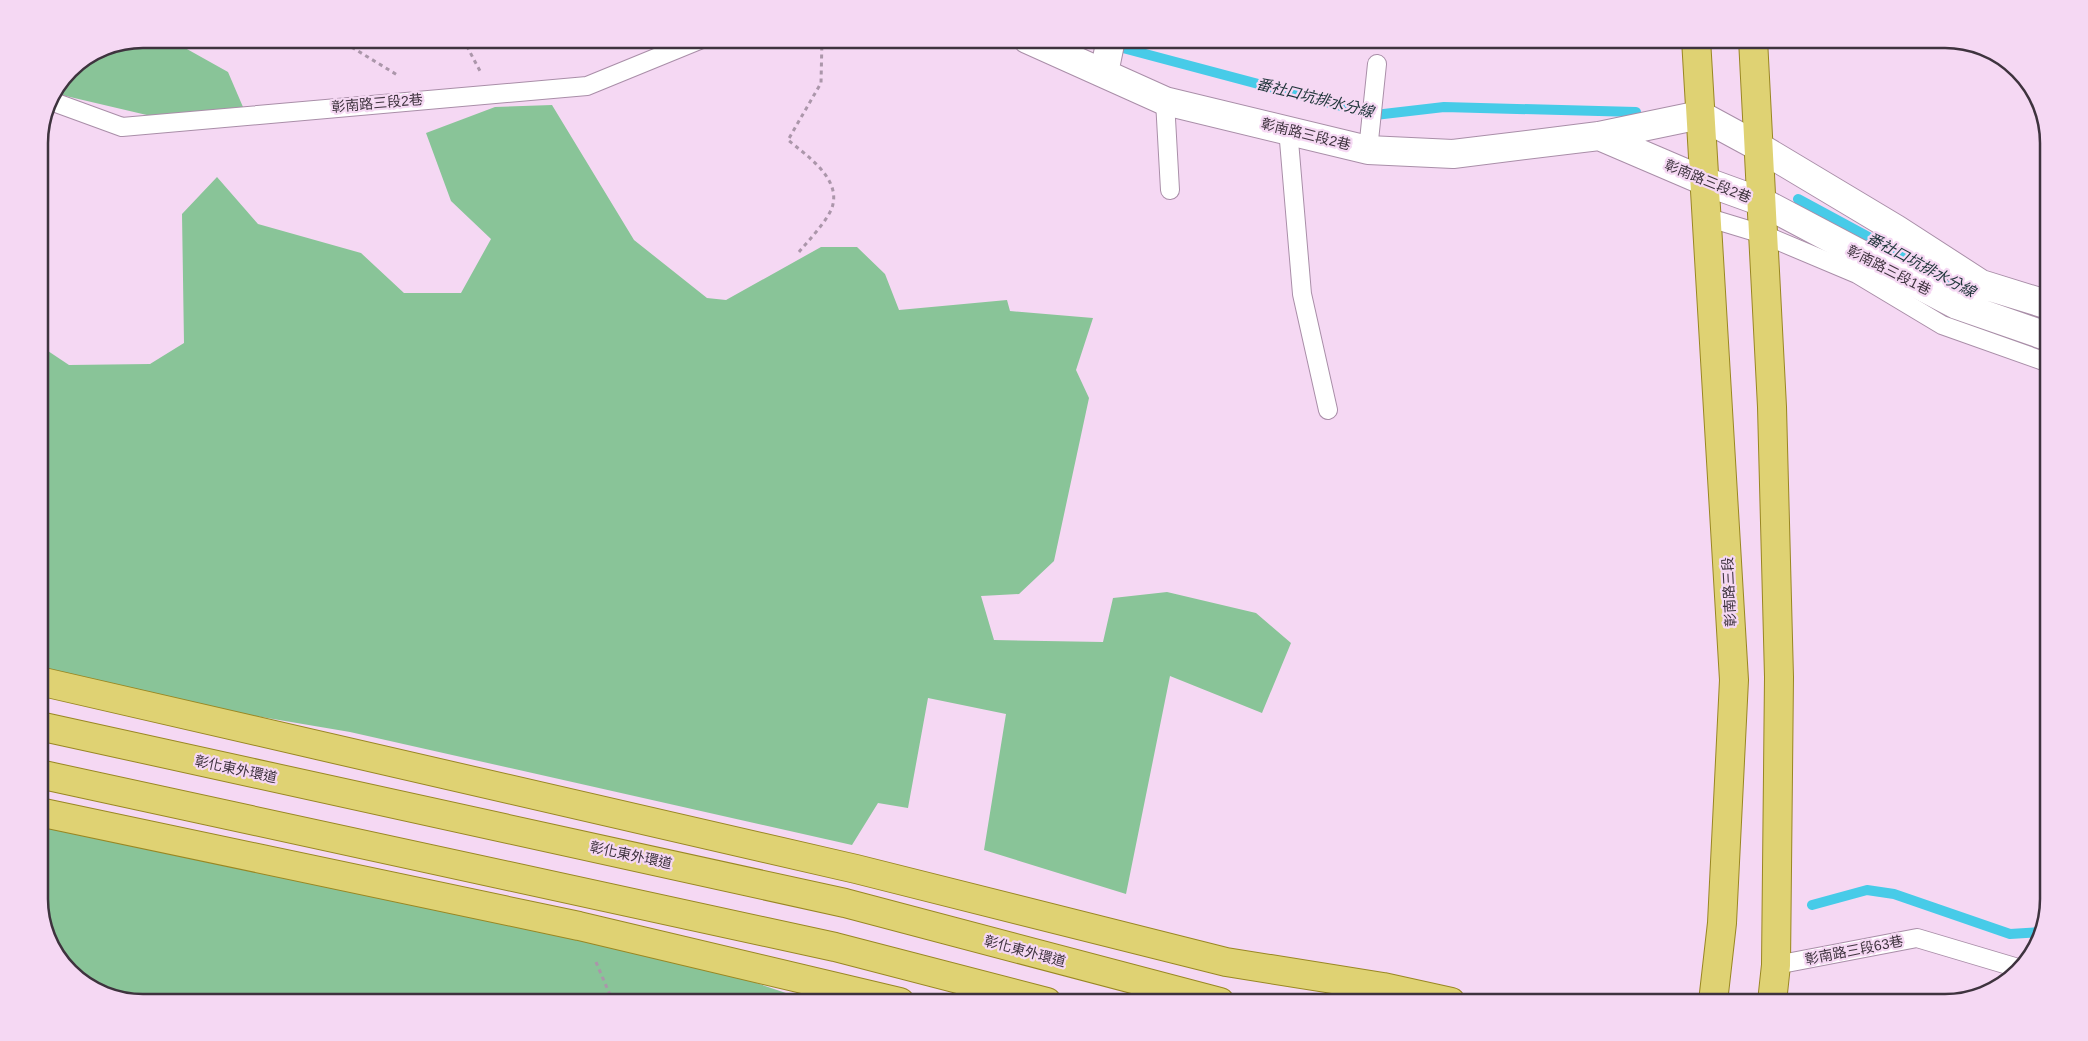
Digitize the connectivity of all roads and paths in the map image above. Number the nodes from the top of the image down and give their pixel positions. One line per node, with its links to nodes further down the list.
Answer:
1 (353, 48): 12 (path)
2 (468, 48): 11 (path)
3 (680, 48): 11 (lane, 彰南路三段2巷)
4 (822, 48): 25 (path)
5 (1047, 48): 10 (street, 彰南路三段2巷)
6 (1109, 48): 10 (street)
7 (1696, 48): 15 (main road, 彰南路三段)
8 (1754, 48): 18 (main road)
9 (1378, 64): 19 (lane)
10 (1104, 73): 13 (street, 彰南路三段2巷)
11 (491, 94): 12 (lane, 彰南路三段2巷)
12 (420, 100): 14 (lane, 彰南路三段2巷)
13 (1165, 101): 16 (street, 彰南路三段2巷); 21 (lane)
14 (56, 103)
15 (1700, 115): 17 (street, 彰南路三段2巷); 18 (street); 20 (main road, 彰南路三段)
16 (1288, 129): 19 (street, 彰南路三段2巷); 29 (lane)
17 (1599, 136): 19 (street, 彰南路三段2巷); 20 (street, 彰南路三段2巷)
18 (1759, 147): 22 (main road); 26 (street)
19 (1368, 150)
20 (1704, 181): 22 (street, 彰南路三段2巷); 23 (main road, 彰南路三段)
21 (1170, 190)
22 (1762, 202): 24 (main road); 27 (street, 彰南路三段1巷)
23 (1706, 217): 24 (lane); 42 (main road, 彰南路三段)
24 (1762, 234): 28 (lane); 35 (main road)
25 (799, 252)
26 (2040, 302)
27 (2040, 334)
28 (2040, 360)
29 (1328, 410)
30 (48, 684): 41 (main road)
31 (48, 728): 40 (main road, 彰化東外環道)
32 (48, 776): 39 (main road)
33 (48, 814): 34 (main road)
34 (579, 926): 37 (path); 38 (main road)
35 (1776, 965): 36 (lane, 彰南路三段63巷); 43 (main road)
36 (2012, 966)
37 (609, 994)
38 (866, 994)
39 (1015, 994)
40 (1190, 994)
41 (1412, 994)
42 (1714, 994)
43 (1773, 994)

